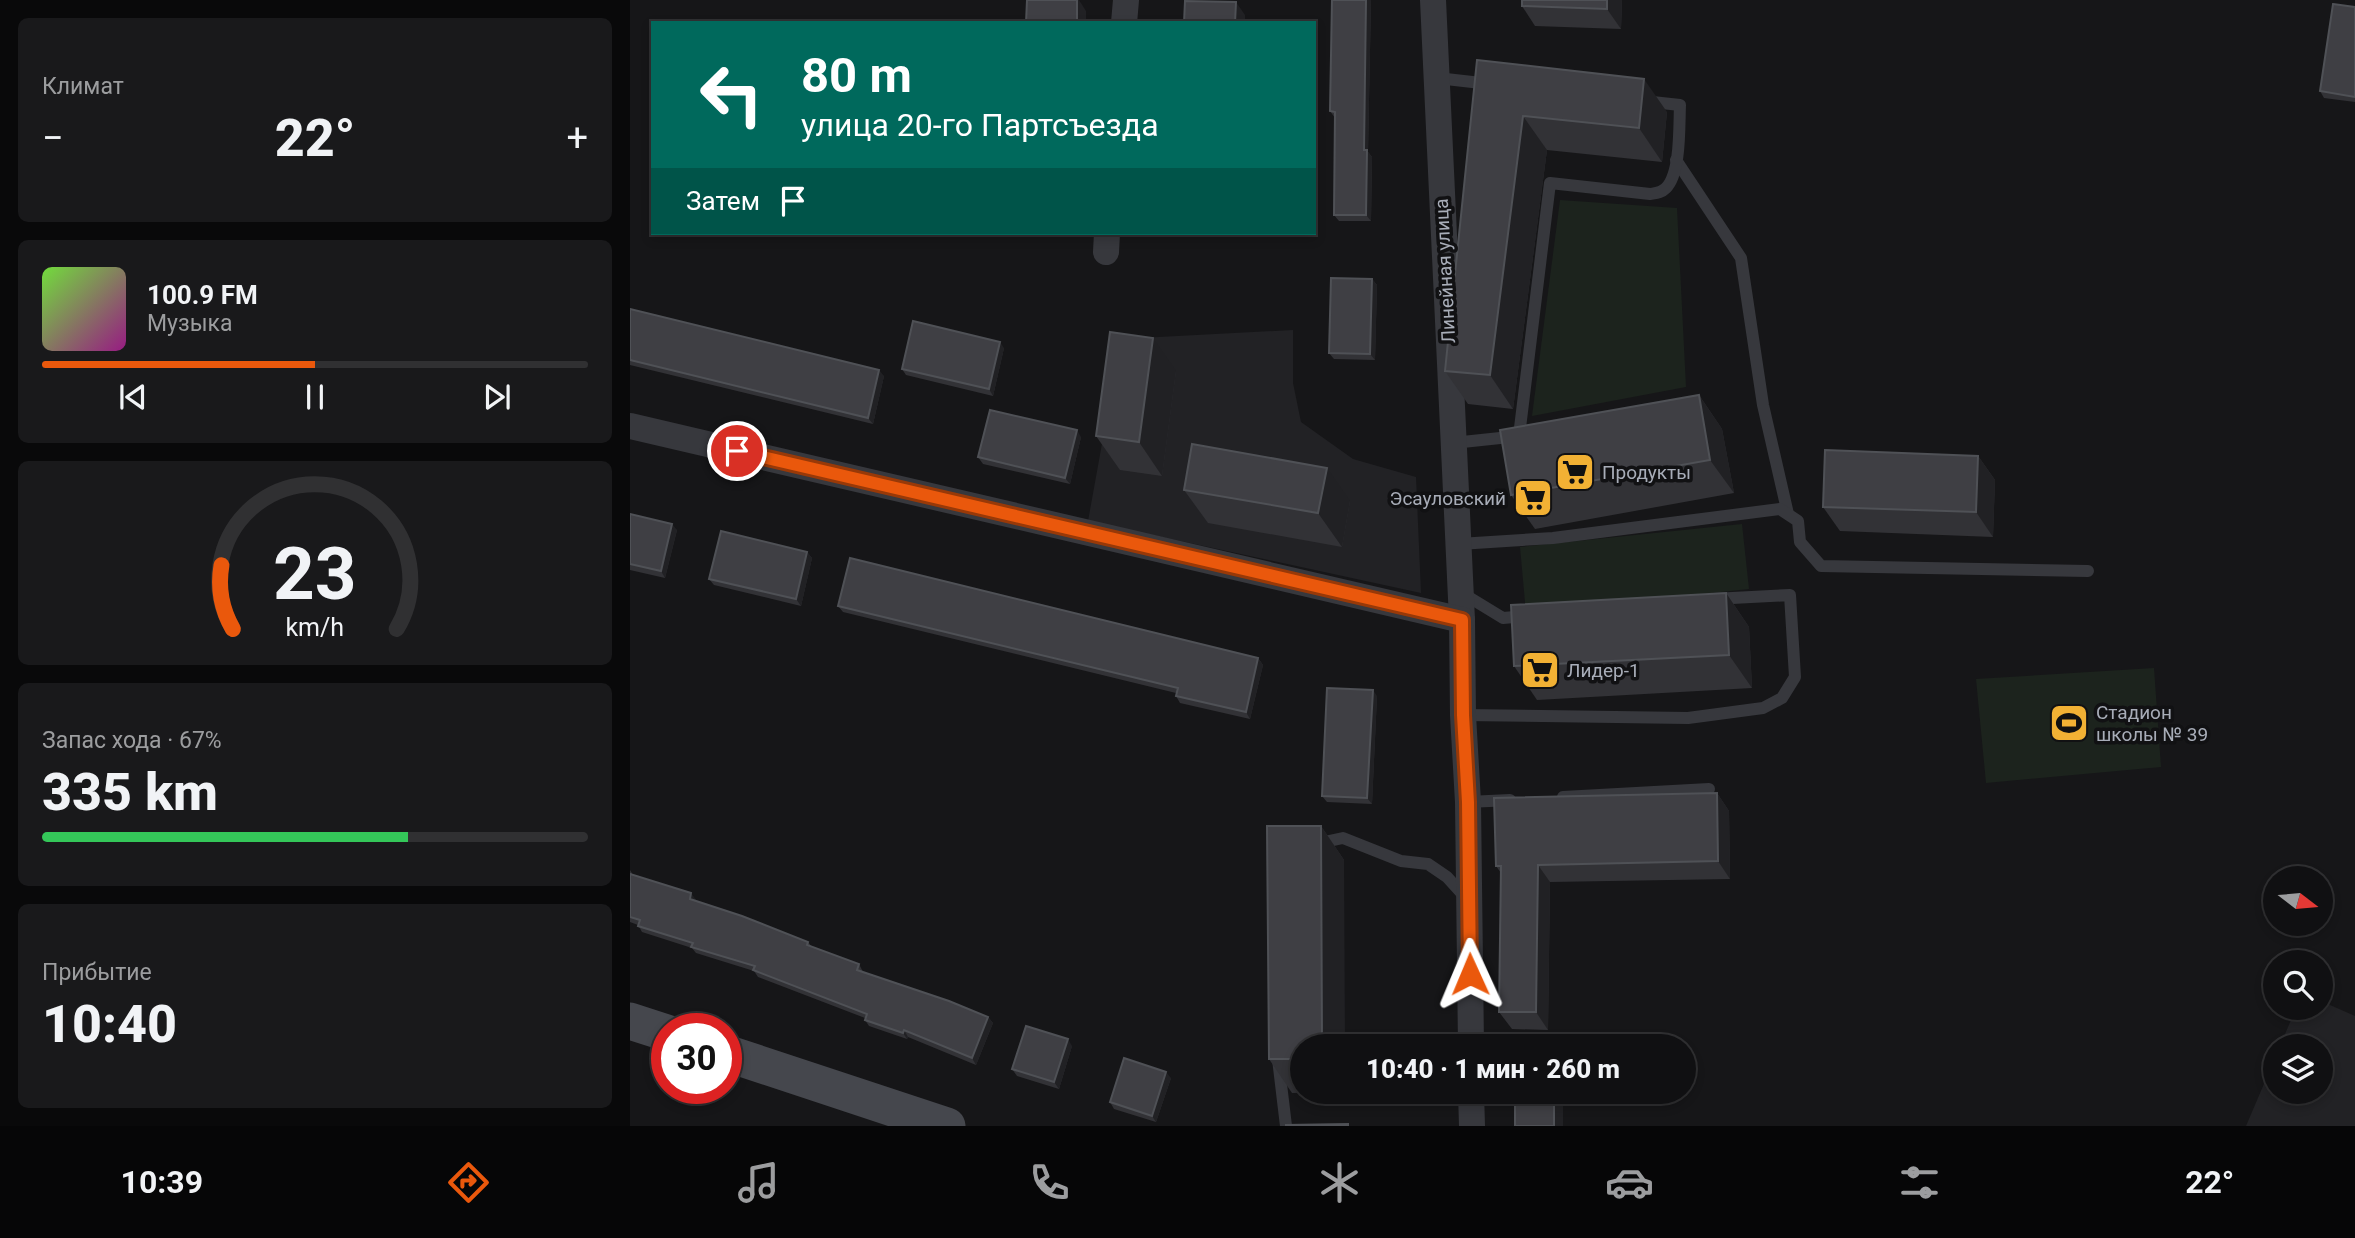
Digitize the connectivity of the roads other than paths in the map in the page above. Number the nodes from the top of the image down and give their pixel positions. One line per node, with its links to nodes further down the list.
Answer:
1 (1126, 0): 3 (street)
2 (1433, 0): 4 (street, Линейная улица)
3 (1124, 21)
4 (1437, 78): 5 (lane); 9 (street, Линейная улица)
5 (1500, 85)
6 (1629, 99): 7 (lane)
7 (1676, 160): 9 (lane); 10 (lane)
8 (630, 426): 16 (street)
9 (1453, 443): 11 (street, Линейная улица)
10 (1788, 514): 11 (lane); 12 (lane)
11 (1459, 544): 13 (street, Линейная улица)
12 (2088, 571)
13 (1461, 593): 15 (lane); 16 (street, Линейная улица)
14 (1696, 600): 17 (lane)
15 (1542, 615)
16 (1462, 620): 17 (street, Линейная улица)
17 (1463, 715): 21 (street, Линейная улица)
18 (1709, 789): 19 (lane)
19 (1548, 798)
20 (1522, 800): 21 (lane)
21 (1468, 802): 23 (street, Линейная улица)
22 (1304, 847): 23 (lane)
23 (1469, 901): 26 (street, Линейная улица)
24 (630, 1021): 25 (street)
25 (651, 1028)
26 (1471, 1034)
27 (1277, 1050): 31 (lane)
28 (742, 1058): 30 (street)
29 (1471, 1104): 32 (street)
30 (947, 1126)
31 (1286, 1126)
32 (1472, 1126)

